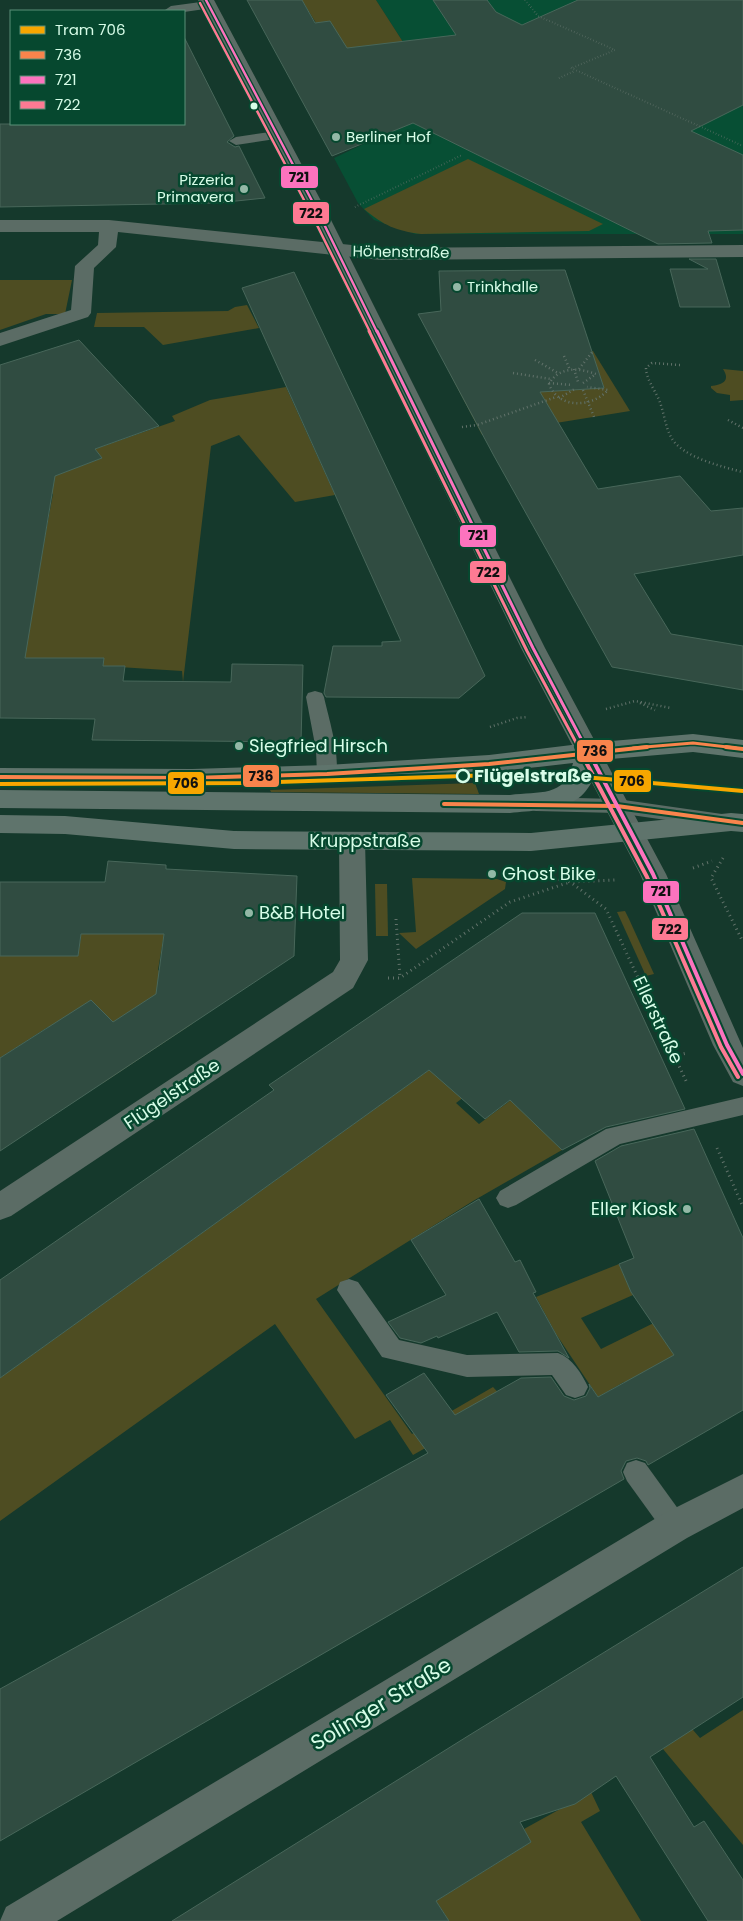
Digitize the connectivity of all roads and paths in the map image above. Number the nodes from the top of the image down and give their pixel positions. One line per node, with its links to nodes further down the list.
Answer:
1 (525, 0): 5 (path)
2 (209, 5): 3 (lane); 4 (lane); 7 (street)
3 (171, 10)
4 (185, 14)
5 (576, 70): 6 (path); 9 (path)
6 (559, 78)
7 (277, 135): 8 (lane); 11 (street)
8 (236, 140)
9 (743, 146)
10 (462, 155): 11 (path)
11 (319, 214): 14 (street)
12 (0, 226): 13 (street, Höhenstraße)
13 (109, 226): 14 (street, Höhenstraße); 16 (street)
14 (337, 250): 15 (street, Höhenstraße); 39 (street)
15 (743, 251)
16 (0, 340)
17 (593, 351): 23 (path)
18 (564, 356): 22 (path)
19 (536, 360): 25 (path)
20 (680, 365): 40 (path)
21 (574, 369): 22 (path); 23 (path); 27 (path)
22 (570, 370): 25 (path)
23 (578, 370): 28 (path)
24 (513, 373): 26 (path)
25 (558, 373): 26 (path)
26 (551, 379): 29 (path)
27 (578, 382)
28 (583, 382)
29 (549, 383): 30 (path); 34 (path)
30 (572, 385)
31 (587, 387): 35 (path)
32 (575, 389): 34 (path)
33 (582, 390): 35 (path)
34 (558, 398): 35 (path); 39 (path)
35 (588, 403): 36 (path)
36 (594, 417)
37 (728, 420): 38 (path)
38 (743, 428)
39 (427, 432): 43 (street)
40 (743, 472)
41 (315, 697): 44 (lane)
42 (743, 749): 43 (main road)
43 (588, 752): 44 (main road); 47 (main road, Kruppstraße); 48 (street)
44 (327, 774): 45 (main road)
45 (0, 777)
46 (0, 799): 47 (main road, Kruppstraße)
47 (510, 804): 48 (lane, Kruppstraße)
48 (617, 806): 49 (lane, Kruppstraße); 51 (street)
49 (737, 822): 51 (main road, Kruppstraße)
50 (0, 824): 52 (main road, Kruppstraße)
51 (630, 832): 52 (main road, Kruppstraße); 60 (street)
52 (352, 841): 57 (street)
53 (725, 855): 56 (path)
54 (555, 871): 55 (path, Ellerstraße)
55 (570, 882): 57 (path); 59 (path, Ellerstraße)
56 (743, 942)
57 (343, 980): 65 (street, Flügelstraße)
58 (687, 1053): 59 (path)
59 (674, 1056): 62 (path, Ellerstraße)
60 (743, 1074)
61 (743, 1106): 62 (lane)
62 (703, 1116): 63 (lane); 64 (path, Ellerstraße)
63 (508, 1198)
64 (743, 1206)
65 (0, 1207)
66 (349, 1290): 67 (lane)
67 (575, 1386)
68 (636, 1472): 70 (lane)
69 (743, 1490): 70 (street, Solinger Straße)
70 (675, 1526): 71 (street, Solinger Straße)
71 (20, 1921)

